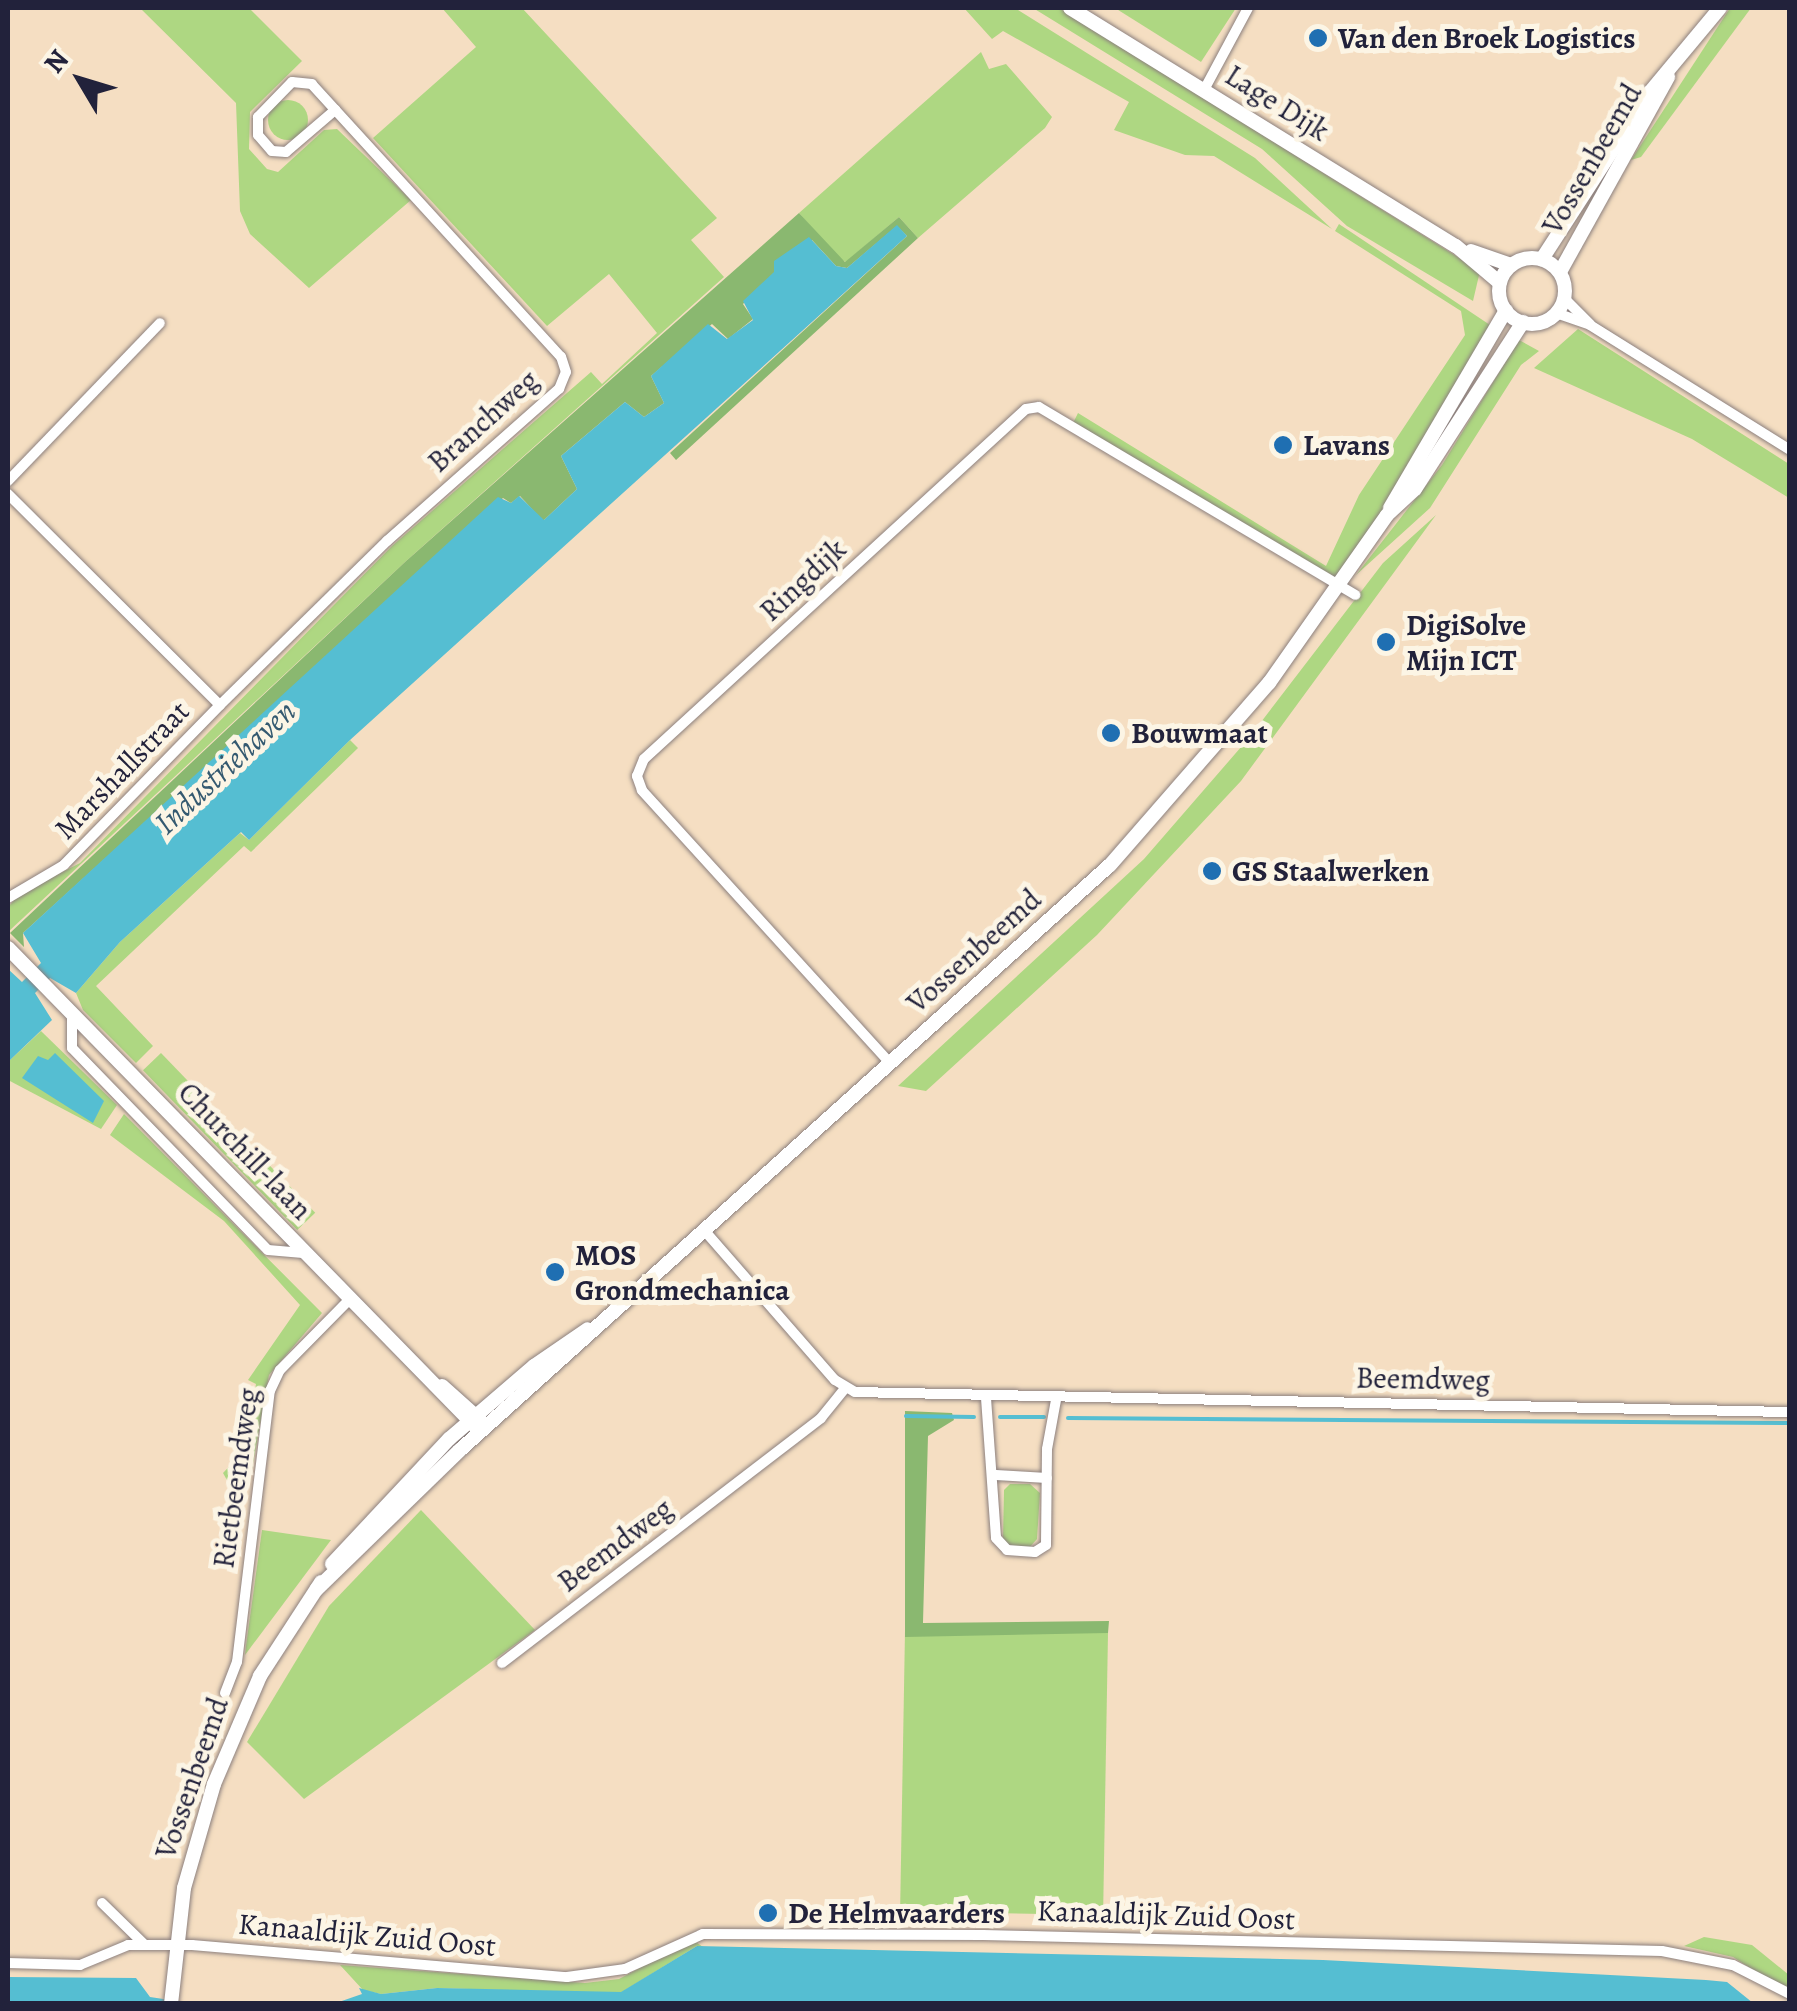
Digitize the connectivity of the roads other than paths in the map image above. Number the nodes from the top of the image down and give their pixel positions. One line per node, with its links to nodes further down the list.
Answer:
1 (1070, 8): 5 (main road, Lage Dijk)
2 (1248, 8): 5 (street)
3 (1720, 8): 4 (main road, Vossenbeemd)
4 (1670, 73): 8 (main road, Vossenbeemd); 10 (main road, Vossenbeemd)
5 (1204, 90): 7 (main road, Lage Dijk)
6 (335, 110): 6 (street, Branchweg); 24 (street, Branchweg)
7 (1456, 246): 9 (main road, Lage Dijk); 11 (main road, Lage Dijk)
8 (1542, 259): 9 (main road); 10 (main road)
9 (1511, 265): 11 (main road)
10 (1560, 272): 12 (main road)
11 (1500, 283): 13 (main road)
12 (1564, 298): 14 (main road); 17 (street)
13 (1506, 310): 15 (main road); 21 (main road, Vossenbeemd)
14 (1556, 313): 15 (main road); 17 (street)
15 (1523, 322): 21 (main road, Vossenbeemd)
16 (160, 323): 19 (street)
17 (1590, 325): 18 (street)
18 (1790, 450)
19 (8, 481)
20 (8, 494): 24 (street, Marshallstraat)
21 (1387, 516): 22 (main road, Vossenbeemd)
22 (1338, 586): 23 (street); 28 (main road, Vossenbeemd); 28 (street, Ringdijk)
23 (1355, 595)
24 (220, 704): 25 (street, Marshallstraat)
25 (8, 898)
26 (8, 948): 27 (main road, Churchill-laan)
27 (72, 1013): 29 (main road, Churchill-laan); 30 (street, Churchill-laan)
28 (890, 1063): 31 (main road, Vossenbeemd)
29 (144, 1086): 30 (street, Churchill-laan); 32 (main road, Churchill-laan)
30 (126, 1104): 32 (street, Churchill-laan)
31 (704, 1230): 34 (main road, Vossenbeemd); 35 (street)
32 (307, 1254): 33 (main road, Churchill-laan)
33 (351, 1298): 39 (main road, Churchill-laan); 45 (street, Rietbeemdweg)
34 (606, 1319): 39 (main road, Vossenbeemd); 40 (main road, Vossenbeemd)
35 (845, 1388): 36 (street, Beemdweg); 44 (street, Beemdweg)
36 (986, 1398): 37 (street, Beemdweg); 41 (street)
37 (1056, 1400): 38 (street, Beemdweg); 42 (street)
38 (1790, 1412)
39 (473, 1418): 40 (main road); 43 (main road, Vossenbeemd)
40 (483, 1431): 43 (main road, Vossenbeemd)
41 (996, 1475): 42 (street); 42 (street)
42 (1046, 1478)
43 (317, 1589): 48 (main road, Vossenbeemd)
44 (502, 1663)
45 (225, 1694)
46 (102, 1903): 47 (street)
47 (144, 1944): 48 (street, Kanaaldijk Zuid Oost); 49 (street, Kanaaldijk Zuid Oost)
48 (176, 1944): 50 (street, Kanaaldijk Zuid Oost); 51 (main road, Vossenbeemd)
49 (8, 1963)
50 (1790, 1994)
51 (171, 2000)

